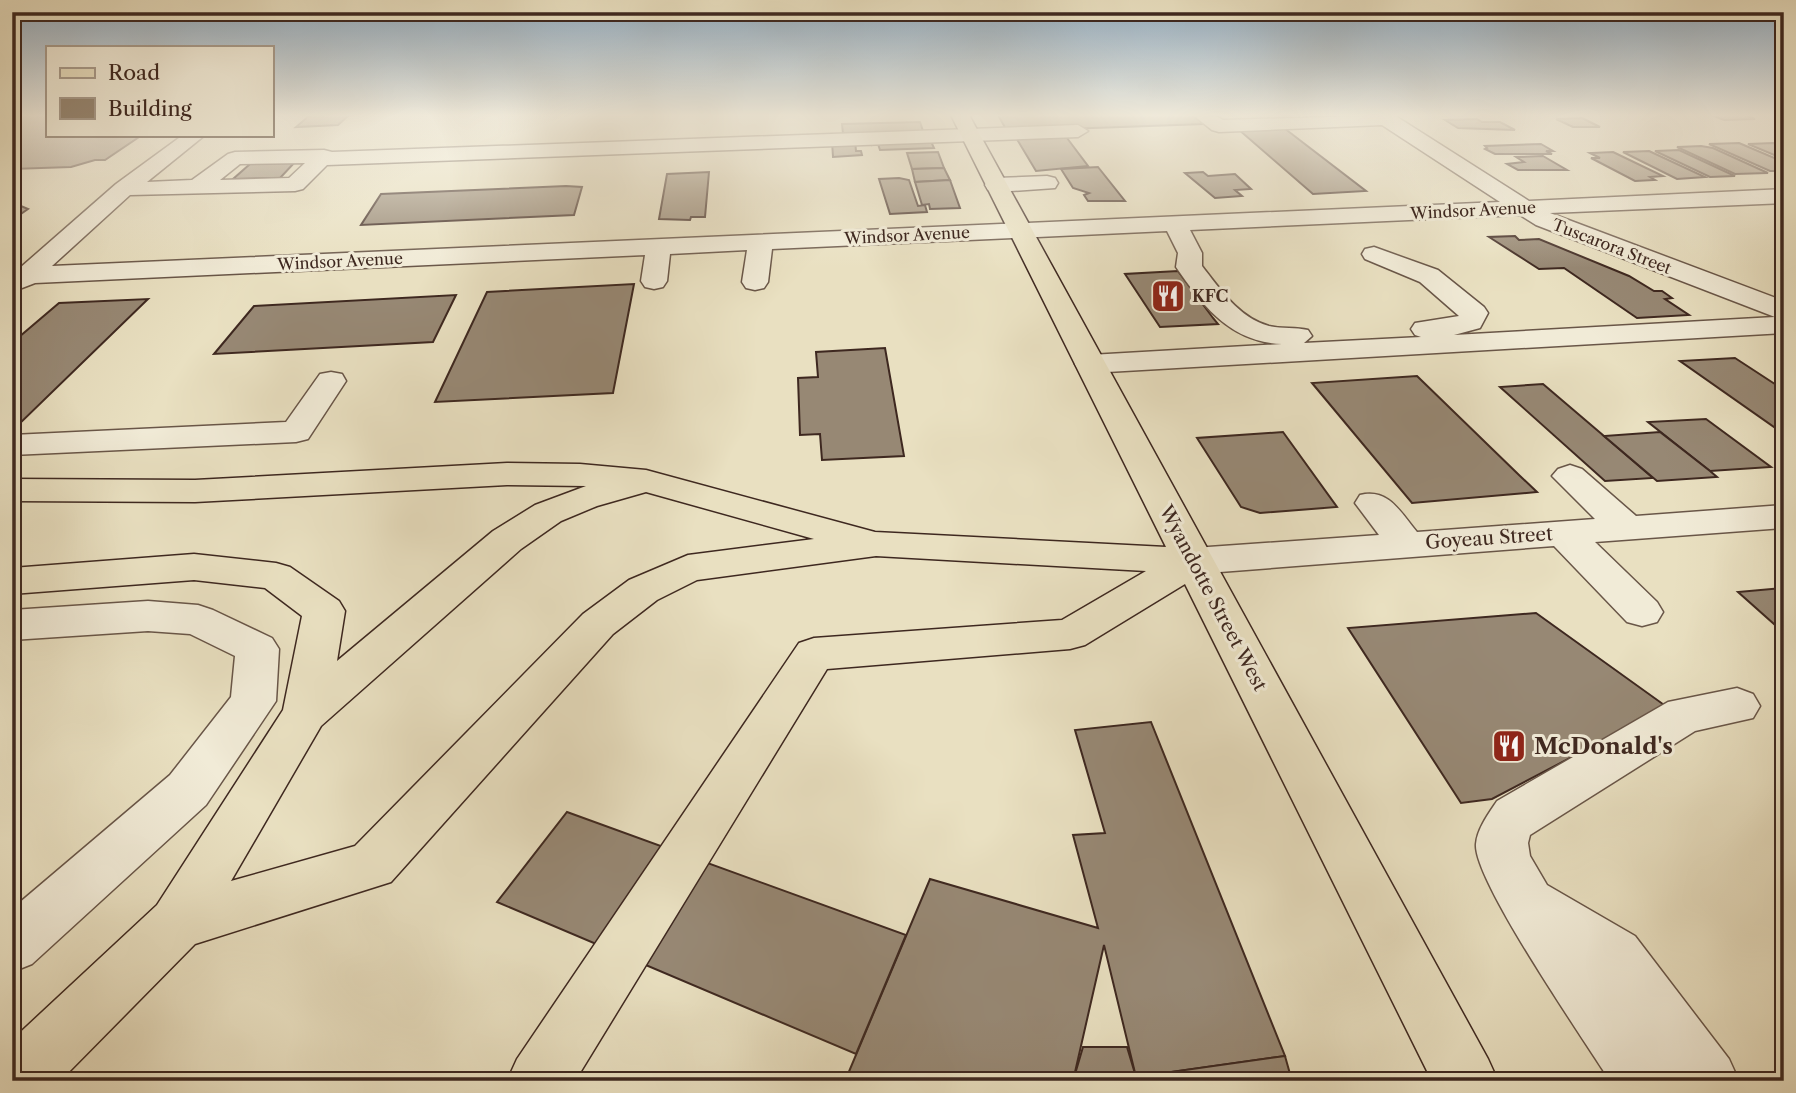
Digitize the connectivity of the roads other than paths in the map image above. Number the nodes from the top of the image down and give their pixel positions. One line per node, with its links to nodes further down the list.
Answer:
1 (154, 166): 7 (street)
2 (313, 166): 7 (street)
3 (986, 166): 6 (main road, Wyandotte Street West)
4 (1460, 166): 10 (street, Tuscarora Street)
5 (1047, 183): 6 (street)
6 (996, 185): 14 (main road, Wyandotte Street West)
7 (124, 189): 21 (street)
8 (1784, 196): 9 (street, Windsor Avenue)
9 (1676, 201): 10 (street, Windsor Avenue); 13 (street)
10 (1525, 208): 11 (street, Windsor Avenue); 26 (street, Tuscarora Street)
11 (1331, 216): 12 (street, Windsor Avenue); 18 (street)
12 (1162, 218): 14 (street, Windsor Avenue); 18 (street)
13 (1713, 221)
14 (1020, 230): 15 (street, Windsor Avenue); 28 (main road, Wyandotte Street West)
15 (752, 236): 17 (street, Windsor Avenue); 23 (street)
16 (317, 239): 19 (street)
17 (659, 246): 19 (street, Windsor Avenue); 22 (street)
18 (1374, 254): 25 (street)
19 (293, 263): 20 (street, Windsor Avenue)
20 (220, 266): 21 (street, Windsor Avenue); 24 (street)
21 (21, 281)
22 (654, 281)
23 (755, 282)
24 (202, 286)
25 (1422, 295)
26 (1784, 311)
27 (1784, 326): 28 (street)
28 (1090, 364): 40 (main road, Wyandotte Street West)
29 (331, 381): 30 (street)
30 (12, 445)
31 (1570, 476): 36 (street)
32 (646, 481): 33 (main road); 38 (main road); 45 (main road)
33 (12, 490)
34 (1373, 503): 39 (street)
35 (1784, 516): 36 (street, Goyeau Street)
36 (1627, 528): 37 (street, Goyeau Street)
37 (1563, 533): 39 (street, Goyeau Street); 42 (street)
38 (876, 544): 40 (main road); 47 (main road)
39 (1407, 545): 40 (street, Goyeau Street)
40 (1194, 561): 50 (main road); 51 (main road, Wyandotte Street West)
41 (12, 580): 45 (main road)
42 (1642, 612)
43 (12, 625): 48 (street)
44 (1737, 706): 46 (street)
45 (305, 713): 47 (main road)
46 (1526, 900): 52 (street); 53 (street)
47 (177, 923): 49 (main road)
48 (12, 946)
49 (15, 1081)
50 (539, 1081)
51 (1466, 1081)
52 (1647, 1081)
53 (1707, 1081)

